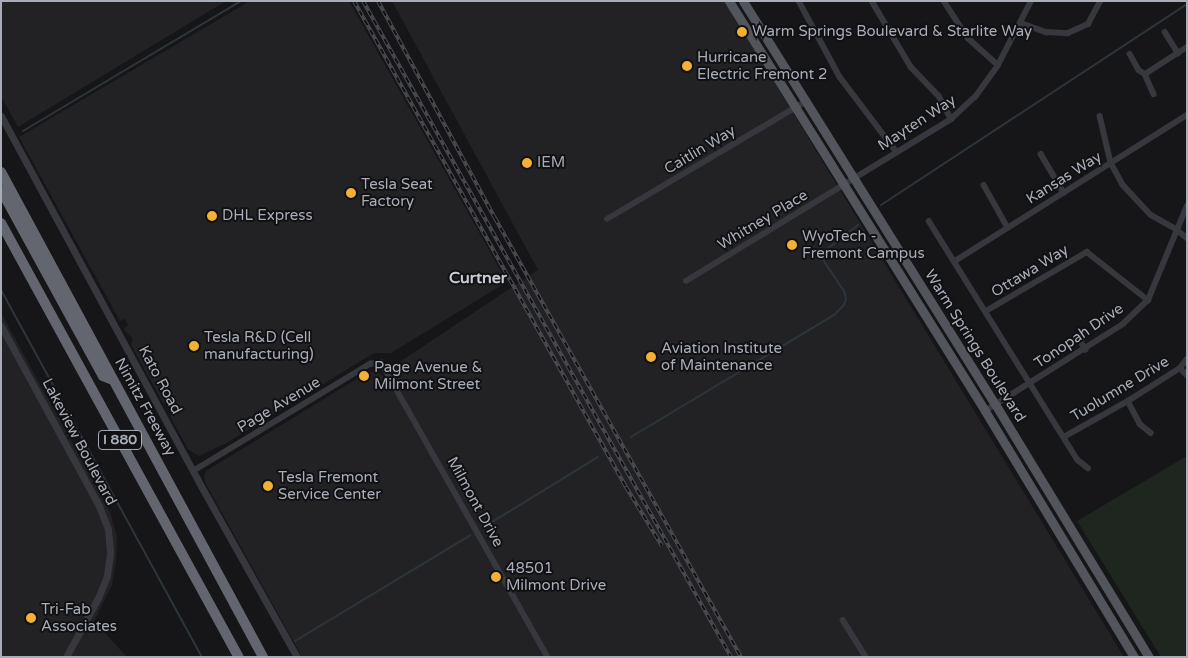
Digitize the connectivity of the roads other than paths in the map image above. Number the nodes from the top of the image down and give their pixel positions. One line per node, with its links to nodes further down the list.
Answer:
1 (729, 1): 17 (main road, Warm Springs Boulevard)
2 (743, 1): 16 (main road, Warm Springs Boulevard)
3 (799, 1): 22 (street)
4 (872, 1): 21 (street)
5 (944, 1): 13 (street)
6 (1032, 1): 8 (street, Mayten Way)
7 (1100, 1): 8 (street)
8 (1021, 23): 13 (street, Mayten Way)
9 (1165, 32): 11 (street)
10 (1187, 48): 11 (street)
11 (1178, 53): 14 (street)
12 (1130, 54): 14 (street)
13 (998, 65): 21 (street, Mayten Way)
14 (1145, 74): 15 (street)
15 (1154, 94)
16 (805, 102): 17 (street, Caitlin Way); 26 (main road, Warm Springs Boulevard)
17 (795, 108): 28 (main road, Warm Springs Boulevard); 32 (street, Caitlin Way)
18 (1187, 115): 24 (street, Kansas Way)
19 (1, 116): 59 (street, Kato Road)
20 (1100, 116): 24 (street)
21 (951, 118): 22 (street, Mayten Way)
22 (896, 151): 26 (street, Mayten Way)
23 (1041, 154): 30 (street)
24 (1112, 163): 30 (street, Kansas Way); 36 (street)
25 (1, 172): 51 (highway, Nimitz Freeway / I 880)
26 (853, 179): 28 (street, Whitney Place); 43 (main road, Warm Springs Boulevard)
27 (984, 185): 35 (street)
28 (843, 186): 39 (street, Whitney Place); 40 (main road, Warm Springs Boulevard)
29 (1, 190): 51 (highway, I 880)
30 (1064, 193): 35 (street, Kansas Way)
31 (1187, 206): 36 (street, Tonopah Drive)
32 (607, 219)
33 (929, 221): 38 (street)
34 (1, 223): 62 (highway, I 880)
35 (1008, 228): 38 (street, Kansas Way)
36 (1176, 229): 37 (street); 41 (street, Tonopah Drive)
37 (1187, 238)
38 (955, 261): 42 (street)
39 (686, 281)
40 (909, 289): 43 (main road); 55 (main road, Warm Springs Boulevard)
41 (1148, 300): 42 (street, Ottawa Way); 46 (street, Tonopah Drive)
42 (986, 311): 52 (street)
43 (945, 324): 54 (main road, Warm Springs Boulevard)
44 (1, 326): 61 (street, Lakeview Boulevard)
45 (1077, 335): 46 (street)
46 (1086, 350): 52 (street, Tonopah Drive)
47 (1187, 358): 49 (street, Tuolumne Drive)
48 (379, 362): 59 (street, Page Avenue); 65 (street, Milmont Drive)
49 (1180, 368): 50 (street); 53 (street, Tuolumne Drive)
50 (1187, 375)
51 (114, 380): 63 (highway, Nimitz Freeway / I 880)
52 (1031, 384): 54 (street, Tonopah Drive); 57 (street)
53 (1128, 402): 56 (street); 57 (street, Tuolumne Drive)
54 (995, 404): 55 (street, Tonopah Drive); 68 (main road, Warm Springs Boulevard)
55 (985, 410): 67 (main road, Warm Springs Boulevard)
56 (1151, 433)
57 (1064, 438): 58 (street)
58 (1088, 468)
59 (193, 471): 64 (street, Kato Road)
60 (843, 620): 66 (street)
61 (66, 657)
62 (239, 657)
63 (263, 657)
64 (297, 657)
65 (548, 657)
66 (866, 657)
67 (1134, 657)
68 (1149, 657)

